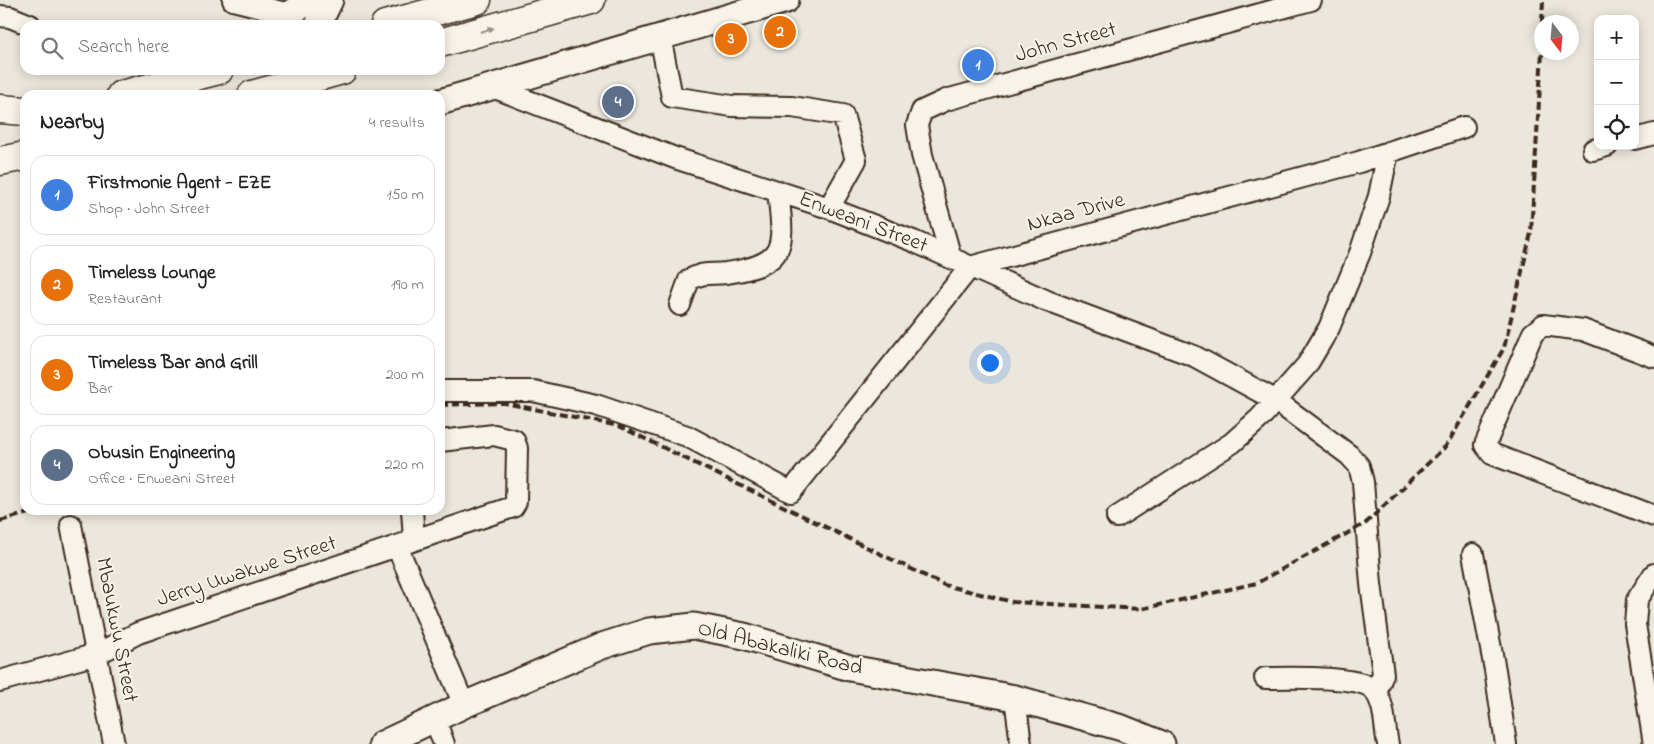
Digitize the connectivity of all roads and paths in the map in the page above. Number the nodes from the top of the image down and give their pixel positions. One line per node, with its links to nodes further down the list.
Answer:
1 (233, 0): 9 (street)
2 (311, 0): 9 (main road)
3 (330, 0): 10 (main road)
4 (477, 0): 11 (highway)
5 (591, 0): 14 (highway, one-way to 5)
6 (786, 0): 13 (main road)
7 (1311, 0): 31 (street, John Street)
8 (0, 16): 12 (street)
9 (284, 20)
10 (320, 20)
11 (403, 20)
12 (20, 21)
13 (660, 36): 17 (main road); 30 (street)
14 (445, 42)
15 (199, 75): 19 (highway)
16 (329, 75): 18 (highway)
17 (490, 86): 20 (main road); 29 (street, Enweani Street)
18 (294, 89)
19 (141, 90)
20 (445, 100)
21 (0, 109): 22 (highway)
22 (20, 111)
23 (1464, 127): 26 (street, Nkaa Drive)
24 (1654, 134): 25 (street)
25 (1639, 138)
26 (1388, 152): 32 (street, Nkaa Drive); 36 (street)
27 (20, 157): 28 (highway)
28 (0, 161)
29 (778, 191): 30 (street, Enweani Street); 33 (street)
30 (829, 208): 31 (street, Enweani Street)
31 (950, 258): 32 (street, Enweani Street)
32 (970, 267): 35 (street); 36 (street, Enweani Street)
33 (680, 305)
34 (1654, 357): 39 (street)
35 (445, 391)
36 (1275, 400): 40 (street); 48 (street, Enweani Street)
37 (445, 440): 42 (street, Jerry Uwakwe Street)
38 (411, 515): 42 (street)
39 (1654, 516)
40 (1117, 518)
41 (71, 525): 45 (street, Mbaukwu Street)
42 (405, 543): 45 (street, Jerry Uwakwe Street); 50 (street)
43 (1473, 554): 58 (street)
44 (1654, 574): 59 (street)
45 (97, 654): 47 (street, Jerry Uwakwe Street); 52 (street, Mbaukwu Street)
46 (1265, 678): 48 (street)
47 (0, 681)
48 (1376, 693): 57 (street)
49 (1015, 698): 50 (main road, Old Abakaliki Road); 55 (street); 56 (main road, Old Abakaliki Road)
50 (464, 705): 51 (main road, Old Abakaliki Road)
51 (435, 719): 53 (main road, Old Abakaliki Road); 54 (street)
52 (114, 744)
53 (382, 744)
54 (444, 744)
55 (1021, 744)
56 (1162, 744)
57 (1388, 744)
58 (1506, 744)
59 (1654, 744)

